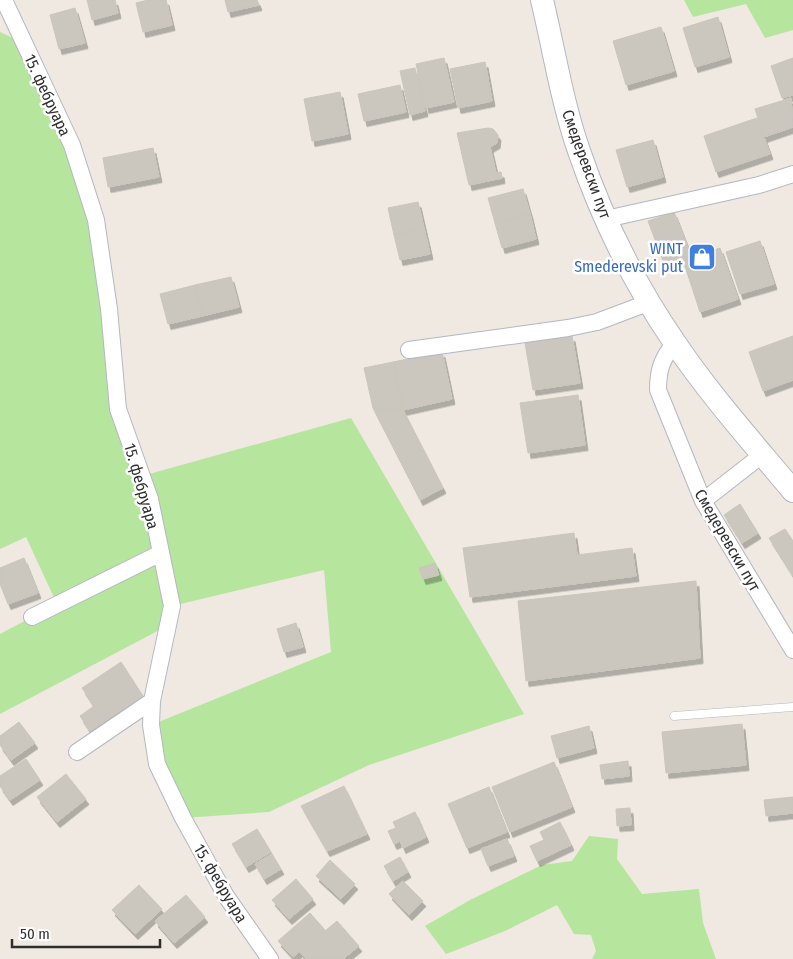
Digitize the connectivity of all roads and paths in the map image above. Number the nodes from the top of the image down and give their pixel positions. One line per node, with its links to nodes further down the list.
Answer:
1 (4, 0): 11 (street, 15. фебруара)
2 (542, 0): 4 (main road, Смедеревски пут)
3 (793, 174): 4 (street)
4 (606, 219): 5 (main road, Смедеревски пут)
5 (650, 302): 6 (main road, Смедеревски пут); 7 (street)
6 (675, 343): 8 (main road, Смедеревски пут); 10 (street, Смедеревски пут)
7 (409, 350)
8 (762, 455): 9 (main road, Смедеревски пут); 10 (street)
9 (793, 491)
10 (702, 501): 13 (street, Смедеревски пут)
11 (161, 554): 12 (street); 14 (street, 15. фебруара)
12 (32, 617)
13 (793, 650)
14 (152, 701): 17 (street); 18 (street, 15. фебруара)
15 (793, 707): 16 (lane)
16 (674, 716)
17 (77, 752)
18 (270, 959)

